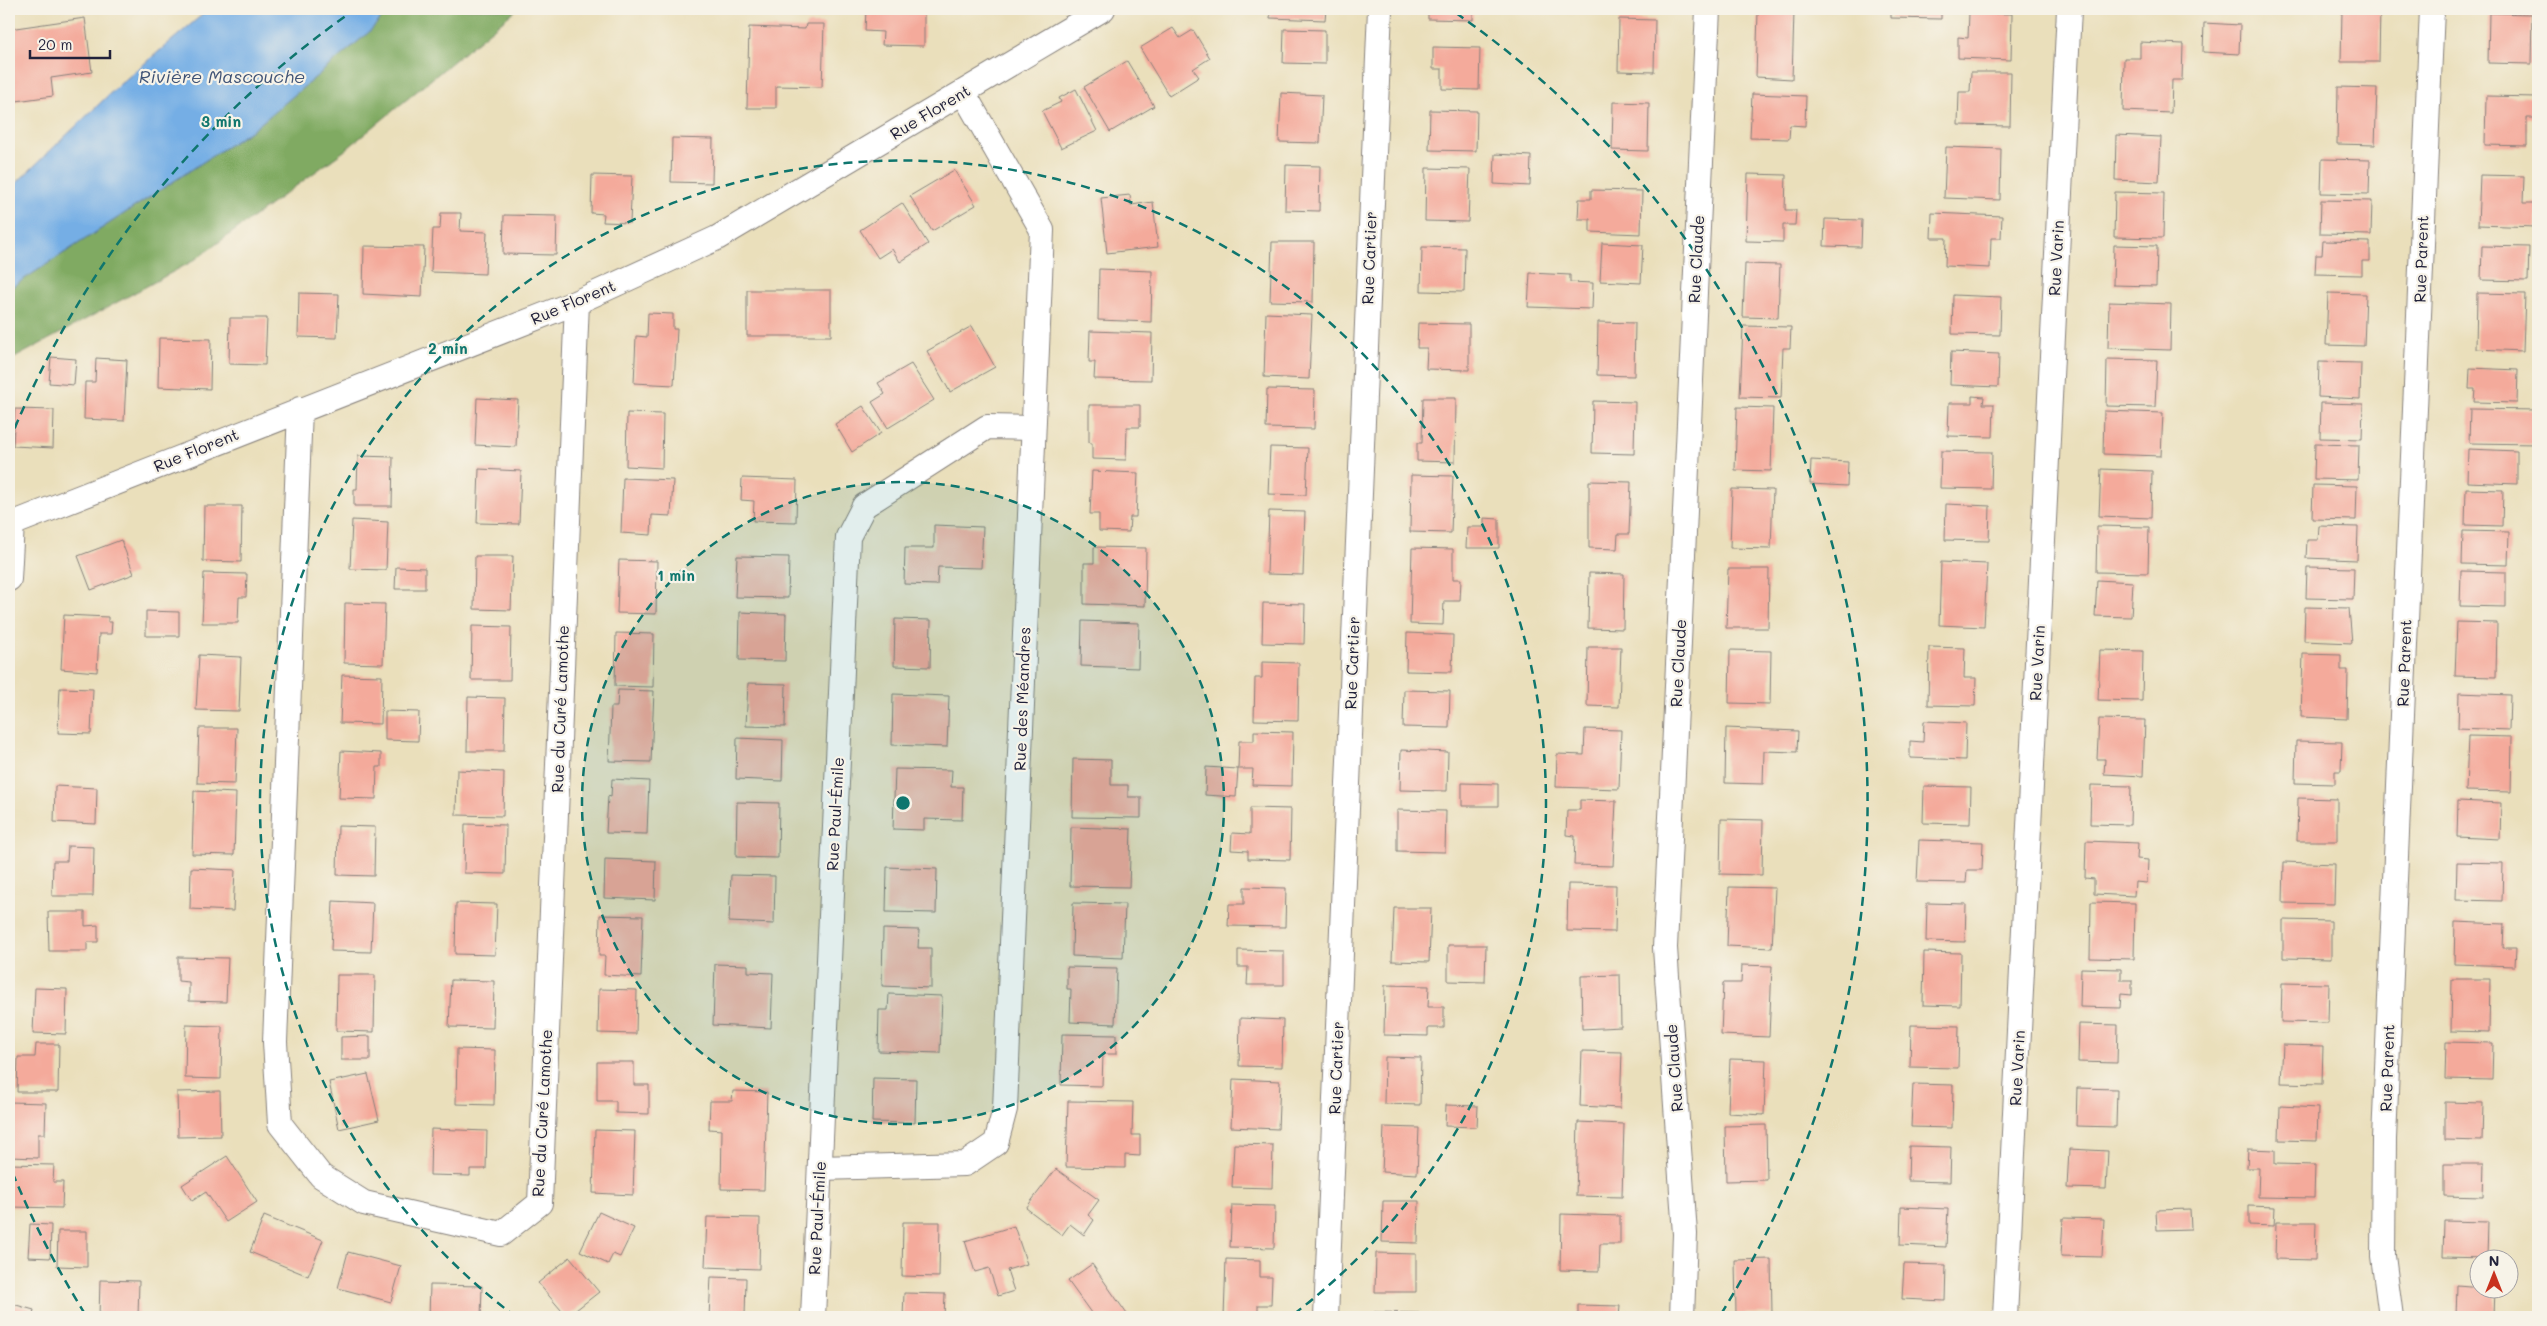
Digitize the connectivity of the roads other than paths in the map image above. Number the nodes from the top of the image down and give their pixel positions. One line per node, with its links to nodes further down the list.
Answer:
1 (1103, 9): 6 (street, Rue Florent)
2 (1380, 9): 14 (street, Rue Cartier)
3 (1708, 9): 15 (street, Rue Claude)
4 (2069, 9): 16 (street, Rue Varin)
5 (2432, 9): 17 (street, Rue Parent)
6 (963, 92): 7 (street, Rue Florent); 9 (street, Rue des Méandres)
7 (577, 302): 8 (street, Rue Florent); 8 (street, Rue du Curé Lamothe)
8 (300, 409): 10 (street, Rue Florent)
9 (1033, 428): 12 (street, Rue Paul-Émile); 12 (street, Rue des Méandres)
10 (10, 524): 11 (street)
11 (9, 579)
12 (820, 1168): 13 (street, Rue Paul-Émile)
13 (812, 1317)
14 (1326, 1317)
15 (1682, 1317)
16 (2005, 1317)
17 (2392, 1317)

